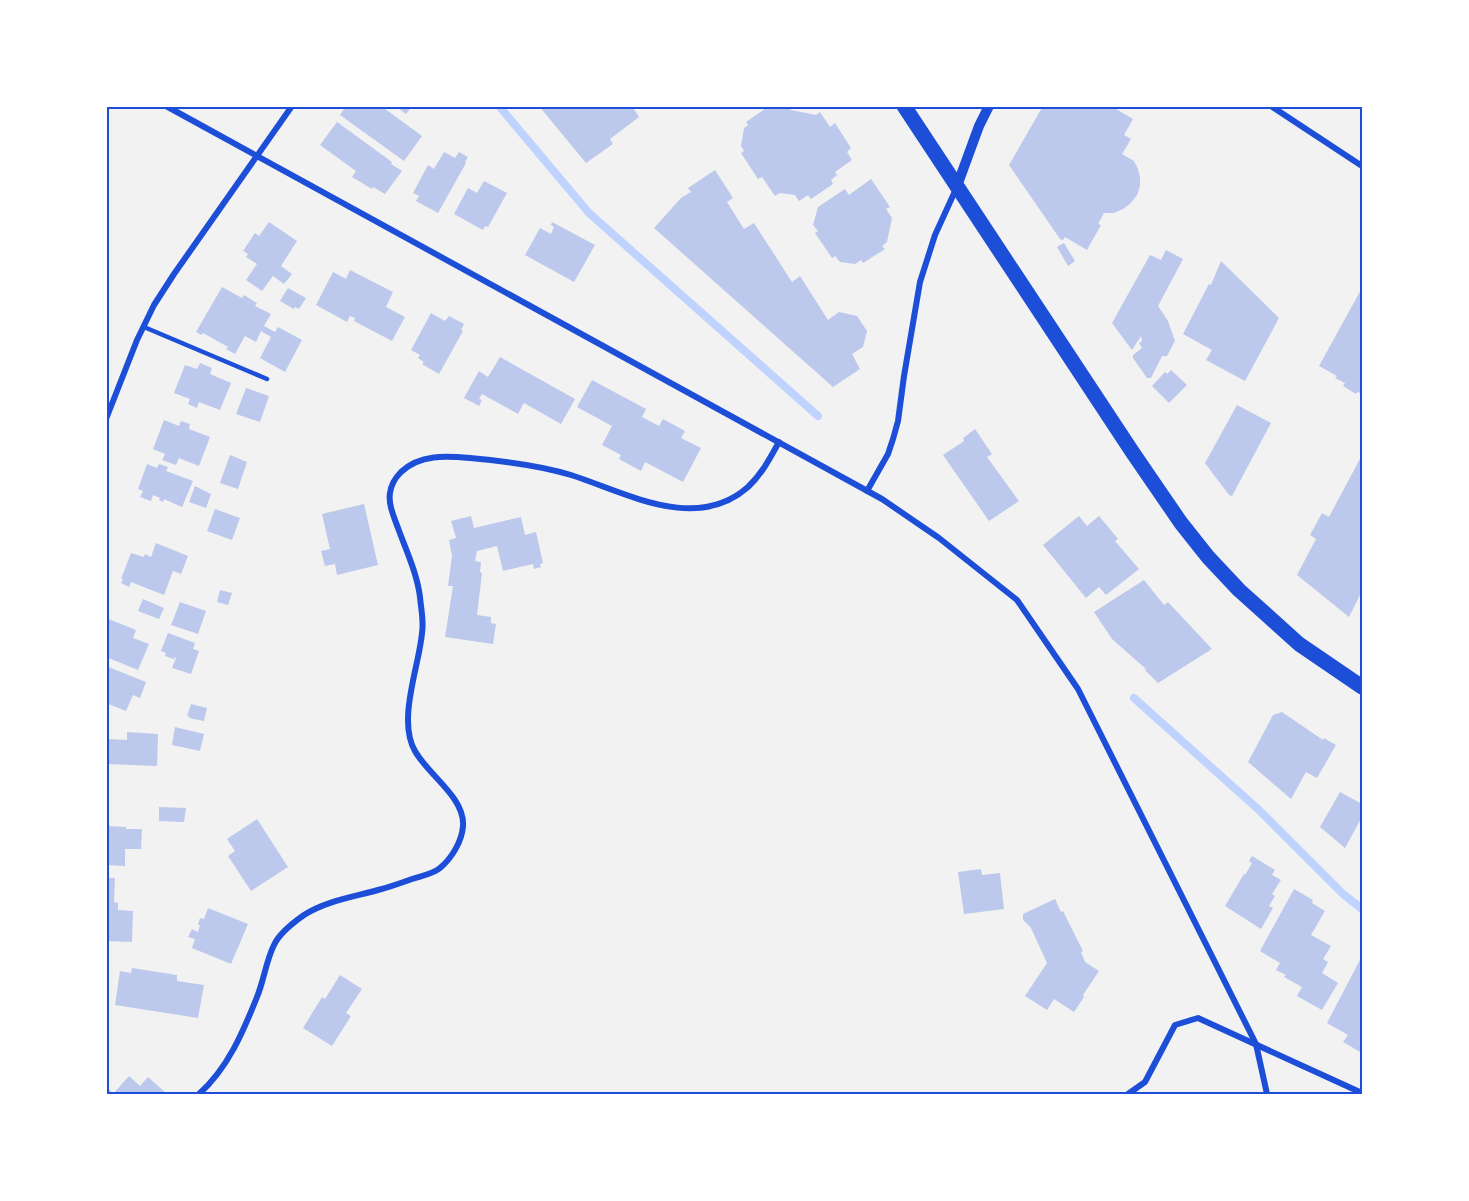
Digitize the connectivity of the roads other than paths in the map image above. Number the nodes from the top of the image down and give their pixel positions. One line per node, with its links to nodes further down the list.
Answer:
1 (166, 106): 6 (street)
2 (292, 106): 6 (street)
3 (904, 106): 8 (main road)
4 (989, 106): 8 (street)
5 (1271, 106): 7 (street)
6 (257, 157): 9 (street); 12 (street)
7 (1362, 166)
8 (957, 186): 13 (street); 14 (main road)
9 (144, 327): 10 (lane); 11 (street)
10 (267, 379)
11 (106, 419)
12 (779, 442): 13 (street); 17 (street)
13 (867, 491): 15 (street)
14 (1362, 687)
15 (1256, 1044): 16 (street); 18 (street); 19 (street)
16 (1362, 1093)
17 (199, 1095)
18 (1128, 1095)
19 (1267, 1095)

